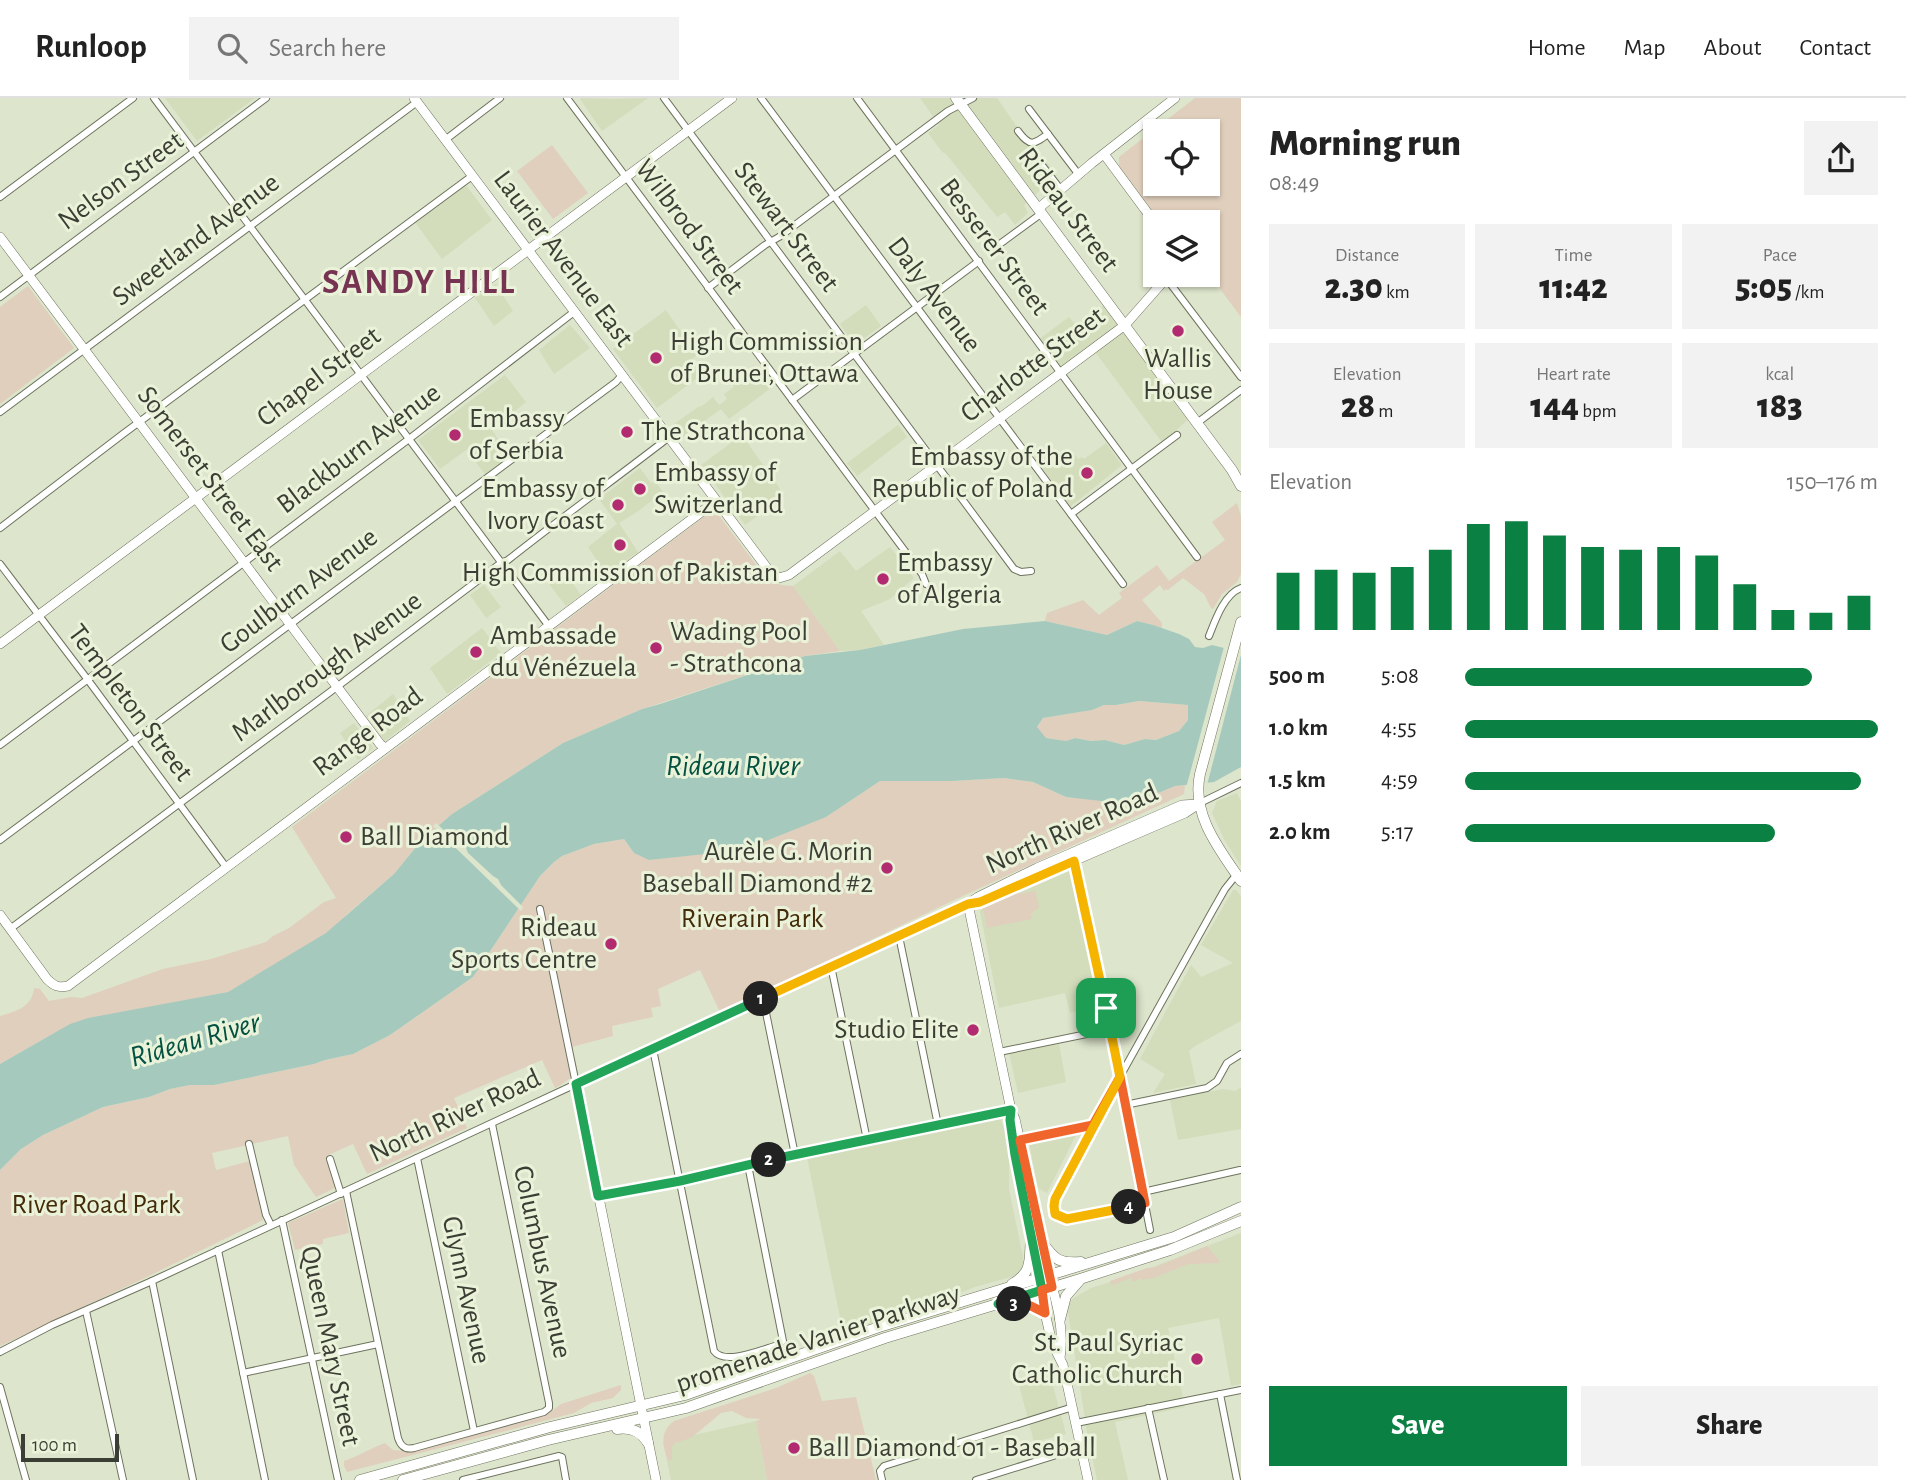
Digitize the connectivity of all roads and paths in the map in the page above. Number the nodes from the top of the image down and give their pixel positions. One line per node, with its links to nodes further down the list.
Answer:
1 (133, 98): 28 (street)
2 (154, 98): 20 (street)
3 (266, 98): 20 (street, Nelson Street)
4 (500, 98): 18 (street)
5 (567, 98): 25 (street, Wilbrod Street)
6 (664, 98): 15 (street, Stewart Street)
7 (732, 98): 15 (street, Chapel Street)
8 (761, 98): 27 (street, Daly Avenue)
9 (858, 98): 19 (street, Besserer Street)
10 (973, 98): 13 (street)
11 (415, 100): 18 (street, Laurier Avenue East); 31 (street, Sweetland Avenue)
12 (1170, 100): 21 (street)
13 (959, 101): 19 (street); 30 (main road, Rideau Street)
14 (1029, 109): 17 (street)
15 (688, 130): 25 (street, Chapel Street); 33 (street, Stewart Street)
16 (1018, 131): 17 (street)
17 (1048, 134): 23 (street)
18 (445, 140): 24 (street, Laurier Avenue East)
19 (895, 149): 27 (street); 36 (street, Besserer Street)
20 (194, 151): 31 (street); 37 (street, Nelson Street)
21 (1104, 154): 23 (street); 29 (street)
22 (1041, 164): 26 (street)
23 (1079, 175): 26 (street)
24 (472, 176): 35 (street, Laurier Avenue East); 42 (street)
25 (625, 177): 35 (street, Chapel Street); 40 (street, Wilbrod Street)
26 (1061, 190): 30 (street)
27 (834, 195): 33 (street); 43 (street, Daly Avenue)
28 (0, 197)
29 (1145, 210)
30 (1041, 211): 34 (street); 45 (main road, Rideau Street)
31 (250, 226): 42 (street); 46 (street, Sweetland Avenue)
32 (0, 237): 37 (street, Somerset Street East)
33 (771, 242): 40 (street); 47 (street, Stewart Street)
34 (993, 249)
35 (527, 250): 44 (street, Laurier Avenue East); 49 (street, Chapel Street)
36 (979, 261): 43 (street); 48 (street, Besserer Street)
37 (28, 275): 41 (street, Nelson Street); 46 (street, Somerset Street East)
38 (1158, 287): 45 (street, Charlotte Street)
39 (1175, 287): 51 (street)
40 (708, 288): 53 (street, Wilbrod Street)
41 (0, 297)
42 (305, 300): 49 (street); 56 (street)
43 (916, 307): 47 (street); 55 (street, Daly Avenue)
44 (574, 313): 50 (street, Laurier Avenue East); 60 (street, Blackburn Avenue)
45 (1125, 325): 48 (street, Charlotte Street); 57 (main road, Rideau Street)
46 (85, 349): 54 (street, Sweetland Avenue); 56 (street, Somerset Street East)
47 (854, 354): 53 (street); 61 (street, Stewart Street)
48 (1061, 372): 55 (street, Charlotte Street); 62 (street, Besserer Street)
49 (360, 375): 60 (street); 64 (street, Chapel Street)
50 (622, 376): 59 (street, Laurier Avenue East); 65 (street, Goulburn Avenue)
51 (1241, 377)
52 (1241, 390): 57 (street)
53 (792, 400): 67 (street, Wilbrod Street)
54 (0, 412)
55 (999, 419): 61 (street, Charlotte Street); 68 (street, Daly Avenue)
56 (139, 422): 64 (street, Somerset Street East); 69 (street)
57 (1198, 423): 63 (main road, Rideau Street)
58 (1177, 435): 62 (street)
59 (668, 438): 66 (street, Laurier Avenue East); 72 (street, Marlborough Avenue)
60 (409, 439): 65 (street); 71 (street, Blackburn Avenue)
61 (938, 465): 67 (street, Charlotte Street); 74 (street, Stewart Street)
62 (1133, 468): 68 (street); 70 (street, Besserer Street)
63 (1241, 486)
64 (195, 498): 71 (street, Somerset Street East); 79 (street, Chapel Street)
65 (455, 501): 72 (street); 81 (street, Goulburn Avenue)
66 (716, 501): 75 (street, Laurier Avenue East); 82 (street, Range Road)
67 (875, 511): 75 (street, Charlotte Street); 76 (street, Wilbrod Street)
68 (1071, 514): 77 (street, Daly Avenue)
69 (0, 528)
70 (1197, 556)
71 (243, 562): 81 (street, Somerset Street East); 85 (street, Blackburn Avenue)
72 (501, 563): 82 (street); 86 (street, Marlborough Avenue)
73 (0, 564): 79 (street, Templeton Street)
74 (1031, 571)
75 (779, 578)
76 (926, 584)
77 (1123, 584)
78 (1241, 588): 83 (street)
79 (39, 615): 84 (street, Chapel Street); 85 (street, Templeton Street)
80 (1241, 622): 92 (main road)
81 (290, 624): 86 (street, Somerset Street East); 87 (street, Goulburn Avenue)
82 (548, 625): 89 (street, Range Road)
83 (1209, 636)
84 (0, 644)
85 (88, 680): 87 (street, Templeton Street); 88 (street, Blackburn Avenue)
86 (338, 686): 89 (street, Somerset Street East); 91 (street, Marlborough Avenue)
87 (133, 741): 91 (street, Templeton Street); 93 (street, Goulburn Avenue)
88 (0, 745)
89 (385, 748): 95 (street, Range Road)
90 (1241, 783): 92 (street, North River Road)
91 (178, 804): 95 (street, Templeton Street); 100 (street, Marlborough Avenue)
92 (1198, 804): 94 (street, North River Road); 96 (main road)
93 (0, 840)
94 (1073, 857): 97 (street, North River Road); 104 (street)
95 (226, 867): 100 (street, Range Road)
96 (1239, 878): 108 (street)
97 (968, 904): 101 (street, North River Road); 106 (street)
98 (540, 909): 109 (street)
99 (0, 915): 100 (street)
100 (10, 929)
101 (899, 936): 102 (street, North River Road); 113 (street)
102 (831, 966): 103 (street, North River Road); 115 (street)
103 (763, 998): 105 (street, North River Road); 118 (street)
104 (1111, 1029): 106 (street); 108 (street)
105 (653, 1049): 109 (street, North River Road); 123 (street)
106 (999, 1052): 111 (street)
107 (1241, 1054): 110 (street)
108 (1120, 1077): 110 (street); 114 (street)
109 (576, 1084): 112 (street, North River Road); 126 (street)
110 (1125, 1105): 125 (street)
111 (1011, 1110): 113 (street); 116 (street)
112 (492, 1124): 119 (street, North River Road); 159 (street, Columbus Avenue)
113 (938, 1125): 115 (street)
114 (1093, 1125): 116 (street); 127 (street)
115 (867, 1140): 118 (street)
116 (1016, 1140): 133 (street); 134 (street)
117 (249, 1144): 131 (street)
118 (795, 1155): 121 (street)
119 (417, 1158): 124 (street, North River Road); 159 (street, Glynn Avenue)
120 (330, 1159): 124 (street)
121 (748, 1165): 123 (street); 123 (street)
122 (1240, 1170): 125 (street)
123 (680, 1181): 126 (street)
124 (343, 1192): 129 (street, North River Road); 146 (street)
125 (1143, 1192): 127 (street)
126 (598, 1196): 154 (street)
127 (1145, 1203): 132 (street)
128 (1241, 1207): 136 (main road)
129 (282, 1220): 131 (street, North River Road); 148 (street, Queen Mary Street)
130 (1241, 1221): 138 (main road, promenade Vanier Parkway)
131 (271, 1225): 135 (street, North River Road)
132 (1150, 1230)
133 (1031, 1236): 137 (street); 141 (main road)
134 (1041, 1241): 136 (main road); 137 (street)
135 (218, 1250): 139 (street, North River Road); 150 (street)
136 (1106, 1259): 137 (main road)
137 (1044, 1278): 140 (street); 141 (main road)
138 (1080, 1279): 140 (main road, promenade Vanier Parkway); 145 (main road)
139 (152, 1281): 143 (street, North River Road); 166 (street)
140 (1047, 1289): 142 (main road, promenade Vanier Parkway); 144 (street); 145 (street)
141 (999, 1292): 154 (main road)
142 (998, 1304): 144 (main road); 157 (main road, promenade Vanier Parkway)
143 (86, 1311): 147 (street, North River Road); 165 (street)
144 (1045, 1313): 149 (street)
145 (1060, 1319): 149 (street)
146 (378, 1343): 148 (street); 159 (street)
147 (0, 1352)
148 (312, 1358): 150 (street); 168 (street, Queen Mary Street)
149 (1060, 1358): 155 (street)
150 (243, 1373): 167 (street)
151 (0, 1387): 164 (street)
152 (1241, 1390): 153 (street)
153 (1220, 1394): 156 (street); 178 (street)
154 (641, 1406): 157 (street); 169 (main road)
155 (1073, 1407): 158 (street); 174 (street)
156 (1148, 1408): 158 (street); 177 (street)
157 (643, 1418): 160 (main road, promenade Vanier Parkway); 161 (street)
158 (1076, 1423): 162 (street)
159 (474, 1431)
160 (578, 1433): 161 (main road); 170 (main road, promenade Vanier Parkway)
161 (648, 1443): 173 (street)
162 (1082, 1447): 175 (street); 176 (street)
163 (482, 1478): 171 (street); 172 (street)
164 (26, 1480)
165 (123, 1480)
166 (193, 1480)
167 (265, 1480)
168 (338, 1480)
169 (360, 1480)
170 (403, 1480)
171 (463, 1480)
172 (566, 1480)
173 (656, 1480)
174 (883, 1480)
175 (975, 1480)
176 (1088, 1480)
177 (1164, 1480)
178 (1237, 1480)

